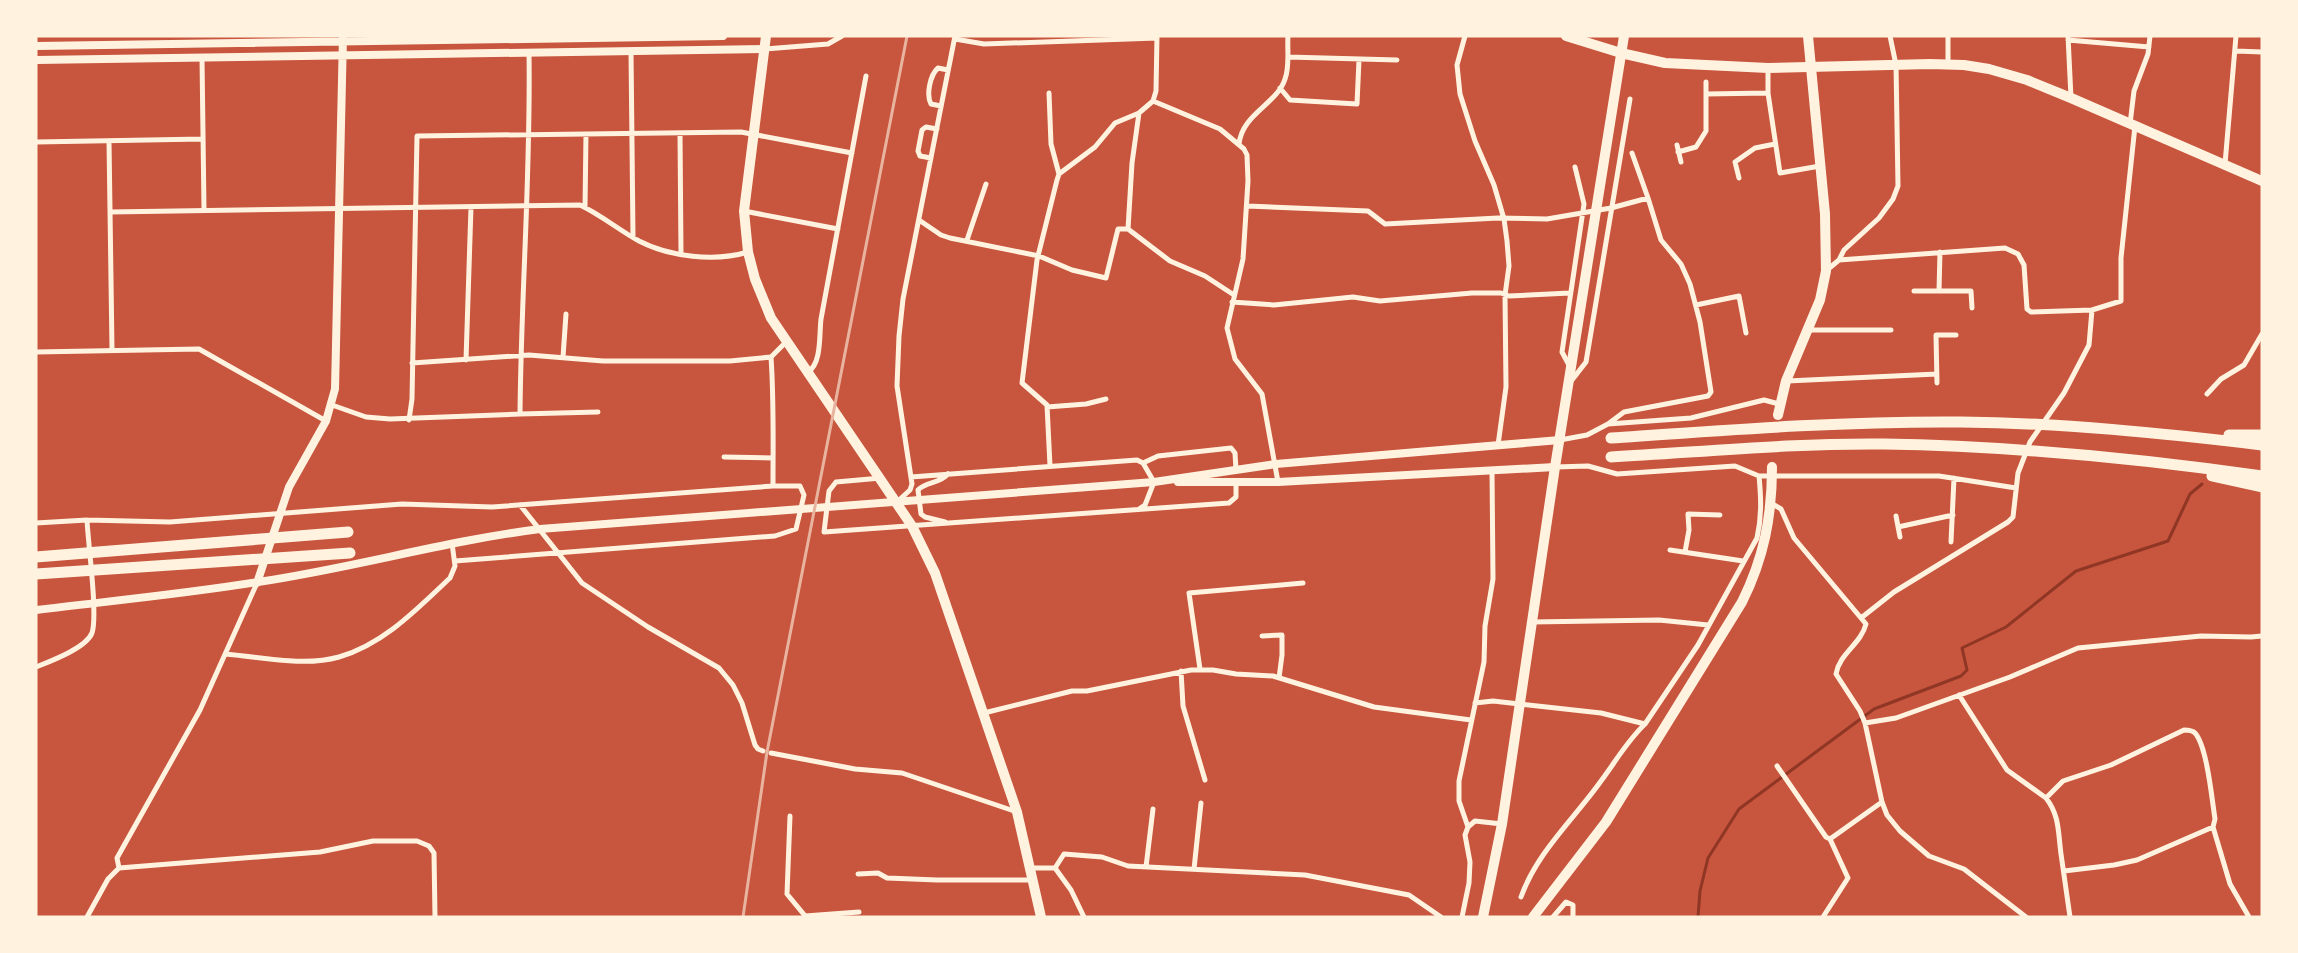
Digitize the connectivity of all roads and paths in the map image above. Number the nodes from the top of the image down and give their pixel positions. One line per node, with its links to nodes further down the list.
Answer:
1 (723, 36): 14 (street)
2 (766, 36): 21 (main road)
3 (842, 36): 21 (street)
4 (1288, 36): 28 (street)
5 (1465, 36): 86 (street)
6 (1566, 36): 26 (main road)
7 (1624, 36): 26 (main road)
8 (1808, 36): 36 (main road)
9 (1890, 36): 33 (street)
10 (1948, 36): 34 (street)
11 (2150, 36): 20 (street)
12 (2236, 36): 23 (street)
13 (1157, 37): 15 (street); 46 (street)
14 (529, 38): 17 (street)
15 (955, 38): 37 (street)
16 (2068, 38): 20 (street); 44 (street)
17 (343, 39): 18 (street); 27 (street)
18 (202, 40): 19 (street)
19 (36, 46)
20 (2149, 47): 49 (street)
21 (765, 49): 22 (street); 54 (main road)
22 (631, 51): 25 (street); 51 (street)
23 (2236, 51): 24 (street); 67 (street)
24 (2262, 52)
25 (530, 53): 27 (street); 55 (street)
26 (1621, 54): 35 (main road); 121 (main road)
27 (343, 56): 29 (street); 80 (street)
28 (1288, 57): 31 (street); 40 (street)
29 (202, 58): 30 (street); 56 (street)
30 (36, 60)
31 (1359, 60): 32 (street); 40 (street)
32 (1398, 60)
33 (1896, 65): 34 (main road); 36 (main road); 96 (street)
34 (1948, 65): 44 (main road)
35 (1768, 68): 36 (main road); 42 (street)
36 (1810, 68): 68 (main road)
37 (948, 70): 47 (street); 47 (street)
38 (866, 76): 63 (street)
39 (1706, 82): 43 (street)
40 (1280, 88): 59 (street)
41 (1049, 93): 70 (street)
42 (1768, 93): 43 (street); 60 (street)
43 (1706, 94): 62 (street)
44 (2071, 98): 49 (main road)
45 (1630, 99): 81 (street)
46 (1153, 101): 48 (street); 59 (street)
47 (941, 106): 50 (street)
48 (1139, 113): 70 (street); 89 (street)
49 (2132, 125): 67 (main road); 106 (street)
50 (937, 129): 65 (street); 65 (street)
51 (632, 133): 52 (street); 53 (street); 90 (street)
52 (680, 133): 54 (street); 94 (street)
53 (586, 134): 55 (street); 79 (street)
54 (753, 134): 63 (street); 83 (main road)
55 (531, 135): 76 (street); 78 (street)
56 (203, 139): 57 (street); 82 (street)
57 (109, 140): 58 (street); 84 (street)
58 (36, 142)
59 (1239, 144): 77 (street)
60 (1774, 144): 68 (street); 71 (street)
61 (1677, 145): 62 (street)
62 (1678, 152): 66 (street)
63 (852, 153): 88 (street)
64 (1632, 153): 74 (street)
65 (931, 158): 87 (street)
66 (1680, 162)
67 (2225, 165): 72 (main road)
68 (1820, 166): 97 (main road)
69 (1574, 167): 85 (street)
70 (1059, 174): 95 (street)
71 (1739, 178)
72 (2262, 181)
73 (986, 184): 91 (street)
74 (1648, 198): 81 (street); 104 (street)
75 (471, 206): 76 (street); 78 (street); 119 (street)
76 (528, 206): 79 (street); 116 (street)
77 (1247, 206): 86 (street); 101 (street)
78 (415, 207): 80 (street); 120 (street)
79 (585, 207): 90 (street)
80 (339, 208): 82 (street); 130 (street)
81 (1611, 208): 85 (street); 125 (street)
82 (204, 210): 84 (street)
83 (744, 211): 88 (street); 92 (main road)
84 (110, 212): 114 (street)
85 (1582, 213): 86 (street); 100 (street)
86 (1504, 218): 102 (street)
87 (919, 220): 91 (street); 158 (street)
88 (838, 229): 122 (street)
89 (1128, 230): 95 (street); 101 (street)
90 (634, 237): 94 (street)
91 (967, 240): 95 (street)
92 (748, 252): 94 (street); 113 (main road)
93 (1940, 252): 96 (street); 99 (street); 106 (street)
94 (681, 254)
95 (1039, 256): 131 (street)
96 (1839, 260): 97 (street)
97 (1826, 271): 108 (main road)
98 (1914, 291): 99 (street)
99 (1939, 291): 105 (street)
100 (1570, 293): 102 (street); 121 (street)
101 (1234, 295): 103 (street)
102 (1505, 295): 103 (street); 142 (street)
103 (1232, 302): 148 (street)
104 (1696, 305): 110 (street); 137 (street)
105 (1972, 308)
106 (2092, 310): 166 (street)
107 (566, 314): 117 (street)
108 (1808, 330): 109 (street); 124 (main road)
109 (1891, 330)
110 (1746, 333)
111 (1956, 334): 123 (street)
112 (2262, 334): 127 (street)
113 (786, 342): 118 (street); 122 (main road)
114 (112, 349): 115 (street); 136 (street)
115 (36, 352)
116 (521, 356): 117 (street); 119 (street); 133 (street)
117 (562, 357): 118 (street)
118 (771, 357): 146 (street)
119 (466, 360): 120 (street)
120 (412, 363): 135 (street)
121 (1572, 369): 125 (main road)
122 (808, 373): 159 (main road)
123 (1937, 374): 124 (street); 126 (street)
124 (1786, 381): 129 (main road)
125 (1570, 382): 141 (main road)
126 (1938, 383)
127 (2207, 394)
128 (1106, 399): 131 (street)
129 (1779, 404): 134 (main road); 137 (street)
130 (332, 405): 135 (street); 136 (street)
131 (1047, 407): 150 (street)
132 (598, 412): 133 (street)
133 (520, 414): 135 (street)
134 (1778, 415)
135 (409, 420)
136 (326, 421): 171 (street)
137 (1608, 424): 141 (street)
138 (2177, 435): 139 (highway); 140 (highway); 143 (highway)
139 (2262, 435)
140 (1611, 438)
141 (1560, 440): 142 (street); 151 (main road)
142 (1498, 445): 148 (street)
143 (2262, 445)
144 (1611, 457): 149 (highway)
145 (724, 458): 146 (street)
146 (773, 458): 164 (street)
147 (1143, 464): 150 (street); 152 (street); 161 (street)
148 (1276, 464): 152 (street); 162 (street)
149 (2175, 464): 157 (highway); 165 (highway)
150 (1050, 466): 155 (street)
151 (1555, 466): 153 (street); 156 (street); 200 (main road)
152 (1236, 470): 161 (street)
153 (1492, 470): 162 (street); 210 (street)
154 (1772, 472): 156 (street); 160 (street); 168 (main road)
155 (948, 474): 158 (street); 177 (street)
156 (1759, 476): 191 (street)
157 (2262, 476)
158 (911, 477): 167 (street)
159 (882, 478): 167 (main road); 178 (street)
160 (1954, 478): 166 (street); 173 (street)
161 (1154, 482): 163 (street); 170 (street); 180 (street)
162 (1278, 482): 163 (street)
163 (1236, 483): 170 (street)
164 (773, 486): 169 (street); 186 (street)
165 (2262, 487)
166 (2016, 488): 199 (street)
167 (896, 501): 178 (main road)
168 (1771, 503): 199 (street); 248 (main road)
169 (520, 505): 171 (street); 180 (street)
170 (1139, 510): 177 (street)
171 (280, 514): 175 (street); 194 (street)
172 (1720, 515): 187 (street)
173 (1953, 515): 179 (street); 184 (street)
174 (1896, 516): 179 (street)
175 (87, 520): 176 (street); 197 (street)
176 (36, 523)
177 (953, 523): 178 (street)
178 (912, 526): 212 (main road)
179 (1898, 527): 182 (street)
180 (540, 529): 183 (street); 186 (street)
181 (348, 532): 189 (highway)
182 (1900, 538)
183 (452, 542): 190 (street); 194 (street)
184 (1951, 542)
185 (1670, 550): 187 (street)
186 (558, 552): 190 (street); 216 (street)
187 (1685, 552): 191 (street)
188 (350, 553): 192 (highway)
189 (36, 557)
190 (455, 561): 204 (street)
191 (1743, 561): 201 (street)
192 (105, 569): 193 (highway); 195 (highway)
193 (36, 574)
194 (259, 579): 197 (street); 204 (street)
195 (36, 580)
196 (1303, 583): 206 (street)
197 (93, 603): 198 (street); 205 (street)
198 (36, 610)
199 (1861, 618): 214 (street)
200 (1532, 622): 201 (street); 211 (main road)
201 (1708, 625): 215 (street)
202 (1262, 636): 208 (street)
203 (2262, 636): 209 (street)
204 (226, 654): 231 (street)
205 (36, 667)
206 (1200, 670): 207 (street); 208 (street)
207 (1181, 671): 212 (street); 219 (street)
208 (1279, 678): 213 (street)
209 (1959, 695): 214 (street); 220 (street)
210 (1475, 703): 211 (street); 213 (street)
211 (1521, 704): 215 (street); 226 (main road)
212 (984, 713): 224 (main road)
213 (1471, 720): 227 (street)
214 (1865, 723): 222 (street)
215 (1645, 724): 238 (street)
216 (763, 751)
217 (772, 753): 224 (street)
218 (1777, 766): 229 (street)
219 (1205, 780)
220 (2046, 798): 228 (street); 235 (street)
221 (1201, 802): 234 (street)
222 (1882, 802): 229 (street); 252 (street)
223 (1152, 810): 230 (street)
224 (1017, 812): 232 (main road)
225 (790, 816): 240 (street)
226 (1502, 824): 227 (street); 247 (main road)
227 (1468, 827): 246 (street)
228 (2213, 827): 235 (street); 254 (street)
229 (1830, 839): 251 (street)
230 (1146, 867): 233 (street); 234 (street)
231 (120, 868): 241 (street); 242 (street)
232 (1030, 868): 233 (street); 237 (main road)
233 (1055, 868): 244 (street)
234 (1194, 869): 245 (street)
235 (2064, 871): 253 (street)
236 (858, 874): 237 (street)
237 (1032, 880): 243 (main road)
238 (1521, 897)
239 (859, 912): 240 (street)
240 (806, 916)
241 (87, 917)
242 (435, 917)
243 (1041, 917)
244 (1084, 917)
245 (1441, 917)
246 (1462, 917)
247 (1484, 917)
248 (1533, 917)
249 (1553, 917): 250 (street)
250 (1573, 917)
251 (1823, 917)
252 (2026, 917)
253 (2070, 917)
254 (2249, 917)

